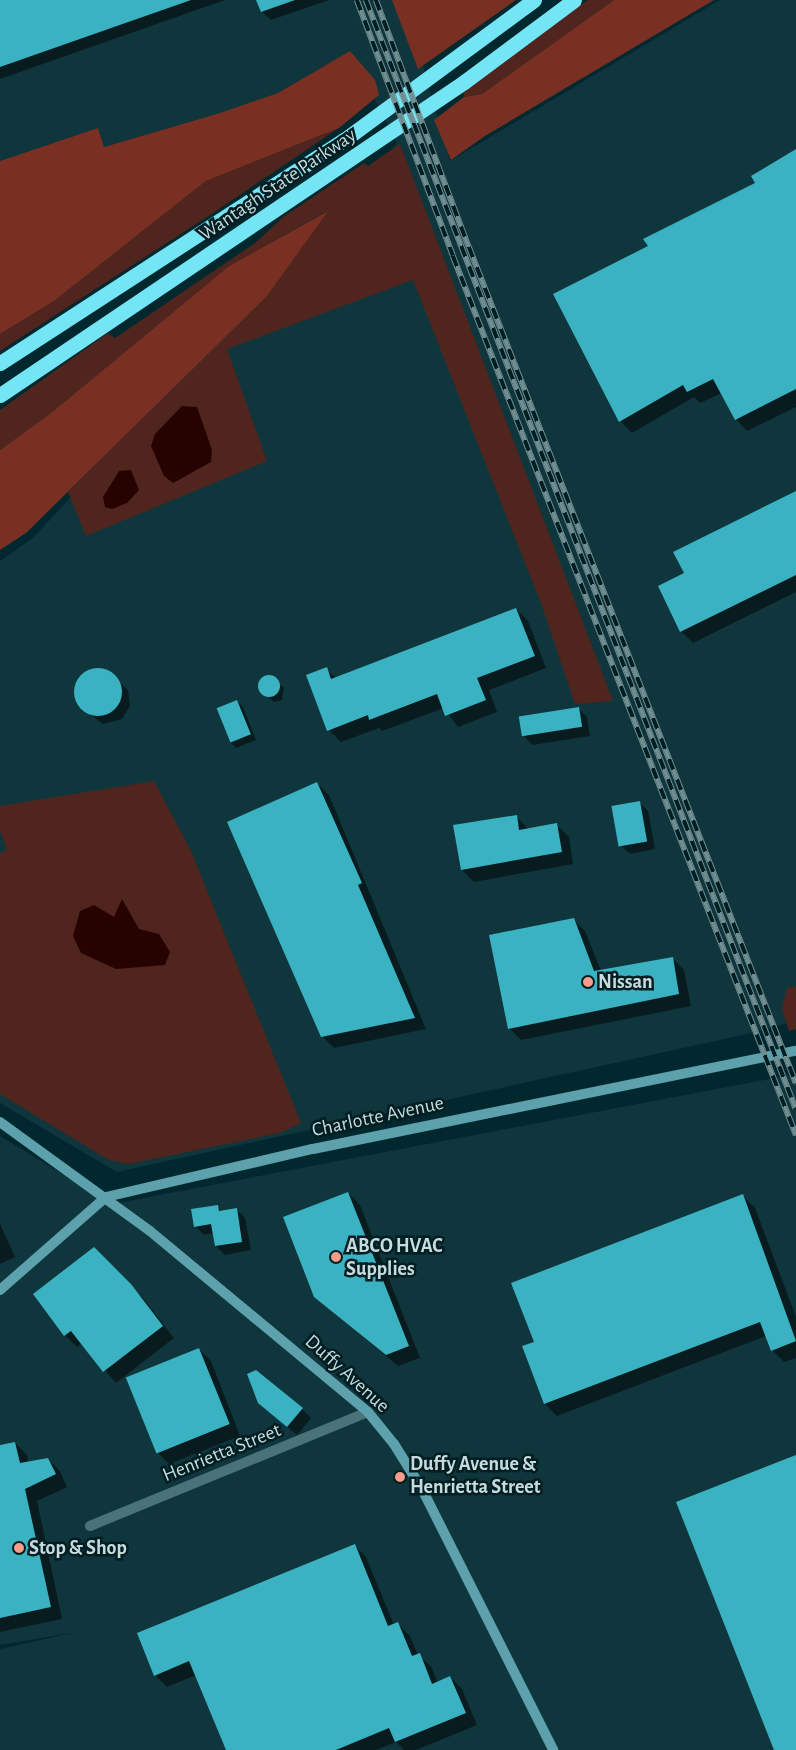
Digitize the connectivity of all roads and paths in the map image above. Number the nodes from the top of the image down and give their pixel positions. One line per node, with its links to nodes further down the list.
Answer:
1 (534, 0): 3 (highway, Wantagh State Parkway)
2 (574, 0): 4 (highway, Wantagh State Parkway)
3 (0, 363)
4 (0, 395)
5 (796, 1051): 7 (street, Charlotte Avenue)
6 (0, 1122): 7 (street, Duffy Avenue)
7 (106, 1198): 8 (street, Charlotte Avenue); 9 (street, Duffy Avenue)
8 (0, 1290)
9 (368, 1412): 10 (street, Henrietta Street); 11 (street, Duffy Avenue)
10 (90, 1526)
11 (553, 1750)

